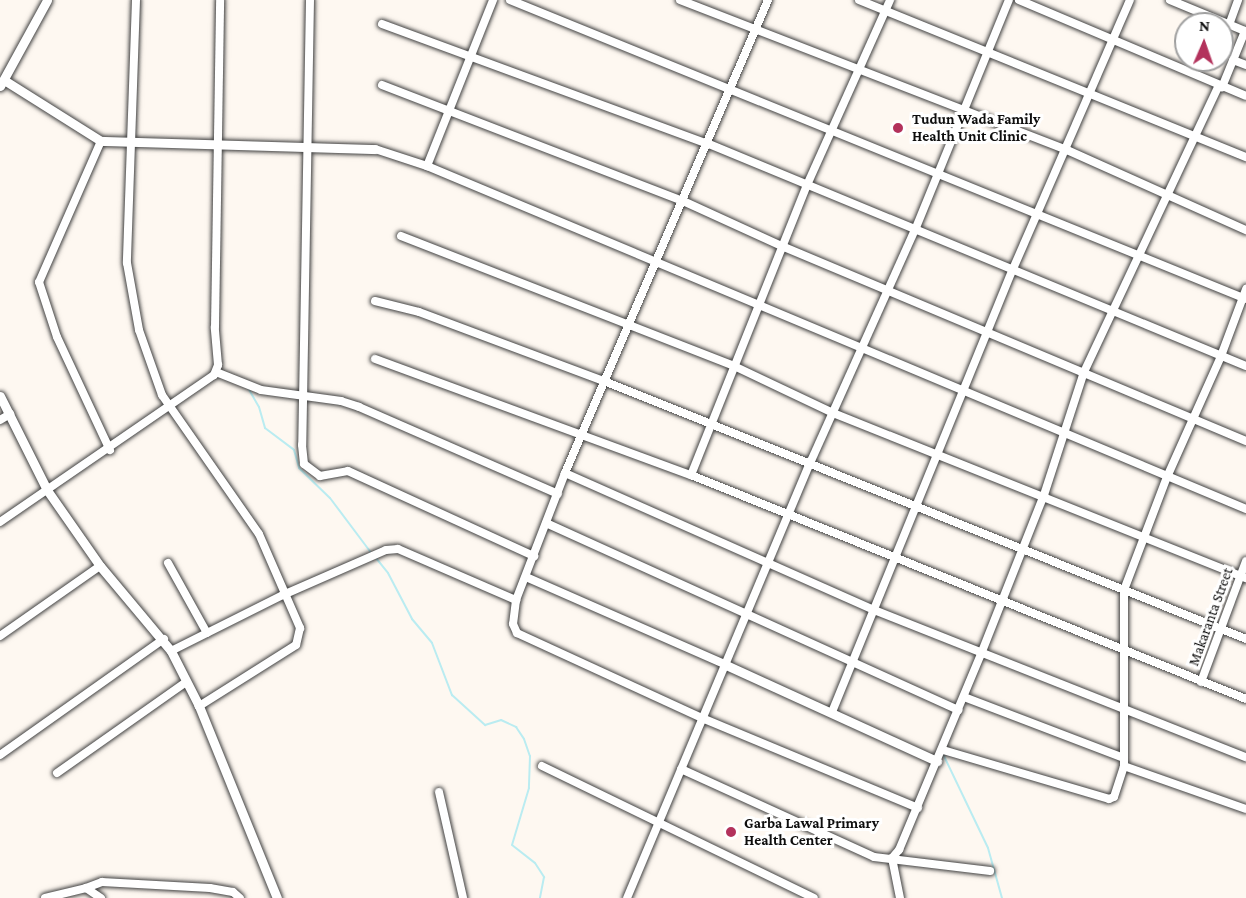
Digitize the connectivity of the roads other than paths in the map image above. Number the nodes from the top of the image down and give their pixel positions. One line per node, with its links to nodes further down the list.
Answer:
1 (47, 0): 26 (street)
2 (136, 0): 36 (street)
3 (220, 0): 38 (street)
4 (310, 0): 40 (street)
5 (493, 0): 22 (street)
6 (510, 0): 29 (street)
7 (680, 0): 19 (street)
8 (768, 0): 19 (street)
9 (859, 0): 15 (street)
10 (890, 0): 15 (street)
11 (1009, 0): 21 (street)
12 (1019, 0): 20 (street)
13 (1130, 0): 20 (street)
14 (1170, 0): 16 (street)
15 (886, 11): 21 (street); 24 (street)
16 (1198, 12)
17 (382, 24): 22 (street)
18 (1234, 27): 23 (street)
19 (756, 28): 24 (street); 29 (street)
20 (1113, 41): 28 (street); 30 (street)
21 (988, 51): 30 (street); 32 (street)
22 (470, 56): 33 (street); 39 (street)
23 (1234, 58)
24 (861, 68): 32 (street); 34 (street)
25 (1227, 72): 28 (street)
26 (2, 83): 37 (street)
27 (382, 85): 33 (street)
28 (1220, 86): 31 (street); 35 (street)
29 (730, 88): 34 (street); 39 (street)
30 (1092, 92): 35 (street); 42 (street)
31 (1246, 96)
32 (964, 109): 42 (street); 45 (street)
33 (448, 113): 44 (street); 48 (street)
34 (835, 130): 45 (street); 46 (street)
35 (1196, 136): 43 (street); 47 (street)
36 (131, 140): 37 (street); 38 (street); 76 (street)
37 (101, 141): 85 (street)
38 (217, 141): 40 (street); 70 (street)
39 (709, 144): 46 (street); 48 (street)
40 (308, 145): 41 (street); 75 (street)
41 (375, 149): 44 (street)
42 (1067, 150): 47 (street); 49 (street)
43 (1246, 157)
44 (427, 166): 55 (street)
45 (939, 171): 49 (street); 50 (street)
46 (807, 185): 50 (street); 53 (street)
47 (1168, 196): 51 (street); 54 (street)
48 (683, 201): 53 (street); 55 (street)
49 (1038, 212): 54 (street); 56 (street)
50 (915, 230): 56 (street); 58 (street)
51 (1246, 230)
52 (401, 236): 63 (street)
53 (784, 247): 58 (street); 61 (street)
54 (1142, 255): 59 (street); 62 (street)
55 (654, 263): 61 (street); 63 (street)
56 (1013, 269): 62 (street); 64 (street)
57 (1246, 289): 59 (street)
58 (888, 290): 64 (street); 65 (street)
59 (1244, 298): 66 (street)
60 (375, 301): 72 (street)
61 (758, 305): 65 (street); 68 (street)
62 (1114, 314): 66 (street); 71 (street)
63 (627, 324): 68 (street); 72 (street)
64 (987, 333): 71 (street); 73 (street)
65 (863, 349): 73 (street); 77 (street)
66 (1221, 356): 69 (street); 79 (street)
67 (375, 359): 83 (street)
68 (734, 366): 77 (street); 81 (street)
69 (1246, 366)
70 (216, 372): 75 (street); 76 (street)
71 (1084, 372): 79 (street); 82 (street)
72 (604, 381): 81 (street); 83 (street)
73 (963, 392): 82 (street); 86 (street)
74 (0, 396): 78 (street)
75 (303, 396): 92 (street); 101 (street)
76 (170, 408): 85 (street); 110 (street)
77 (833, 413): 86 (street); 87 (street)
78 (10, 414): 80 (street); 91 (street)
79 (1191, 419): 84 (street); 90 (street)
80 (0, 420)
81 (712, 423): 87 (street); 89 (street)
82 (1062, 432): 90 (street); 93 (street)
83 (582, 433): 88 (street); 89 (street)
84 (1246, 441)
85 (110, 450): 91 (street)
86 (937, 453): 93 (street); 94 (street)
87 (811, 461): 94 (street); 96 (street)
88 (565, 473): 92 (street); 104 (street)
89 (691, 475): 96 (street)
90 (1167, 477): 95 (street); 99 (street)
91 (47, 490): 97 (street); 106 (street)
92 (558, 494): 98 (street)
93 (1044, 495): 99 (street); 100 (street)
94 (915, 506): 100 (street); 102 (street)
95 (1246, 509)
96 (791, 516): 102 (street); 104 (street)
97 (0, 522)
98 (546, 523): 101 (street); 114 (street)
99 (1143, 538): 107 (street); 109 (street)
100 (1022, 548): 109 (street); 112 (street)
101 (534, 556): 108 (street)
102 (894, 559): 112 (street); 113 (street)
103 (1246, 561): 107 (street, Makaranta Street)
104 (771, 562): 113 (street); 114 (street)
105 (168, 563): 116 (street)
106 (100, 566): 117 (street); 118 (street)
107 (1243, 577): 115 (street, Makaranta Street)
108 (526, 578): 111 (street); 124 (street)
109 (1124, 590): 115 (street); 121 (street)
110 (283, 595): 111 (street); 116 (street); 129 (street)
111 (516, 600): 133 (street)
112 (1000, 602): 121 (street); 122 (street)
113 (873, 610): 122 (street); 123 (street)
114 (749, 613): 123 (street); 124 (street)
115 (1220, 631): 119 (street); 126 (street, Makaranta Street)
116 (207, 633): 120 (street)
117 (0, 636)
118 (164, 639): 120 (street); 135 (street)
119 (1246, 639)
120 (171, 651): 125 (street)
121 (1126, 651): 126 (street); 131 (street)
122 (981, 654): 127 (street); 131 (street)
123 (851, 663): 130 (street); 132 (street)
124 (726, 665): 132 (street); 133 (street)
125 (186, 682): 129 (street); 141 (street)
126 (1201, 682): 128 (street)
127 (964, 697): 130 (street); 138 (street)
128 (1246, 699)
129 (199, 706): 152 (street)
130 (959, 710): 134 (street)
131 (1127, 710): 136 (street); 138 (street)
132 (832, 712): 137 (street)
133 (702, 718): 140 (street); 143 (street)
134 (943, 750): 137 (street); 138 (street)
135 (0, 755)
136 (1246, 757)
137 (937, 761): 143 (street)
138 (1124, 762): 144 (street)
139 (542, 766): 145 (street)
140 (681, 769): 145 (street); 146 (street)
141 (57, 773)
142 (439, 792): 153 (street)
143 (918, 808): 146 (street)
144 (1246, 809)
145 (660, 821): 154 (street); 155 (street)
146 (892, 858): 147 (street); 156 (street)
147 (990, 871)
148 (86, 888): 149 (street); 150 (street); 151 (street)
149 (45, 898)
150 (100, 898)
151 (240, 898)
152 (277, 898)
153 (463, 898)
154 (627, 898)
155 (814, 898)
156 (900, 898)

